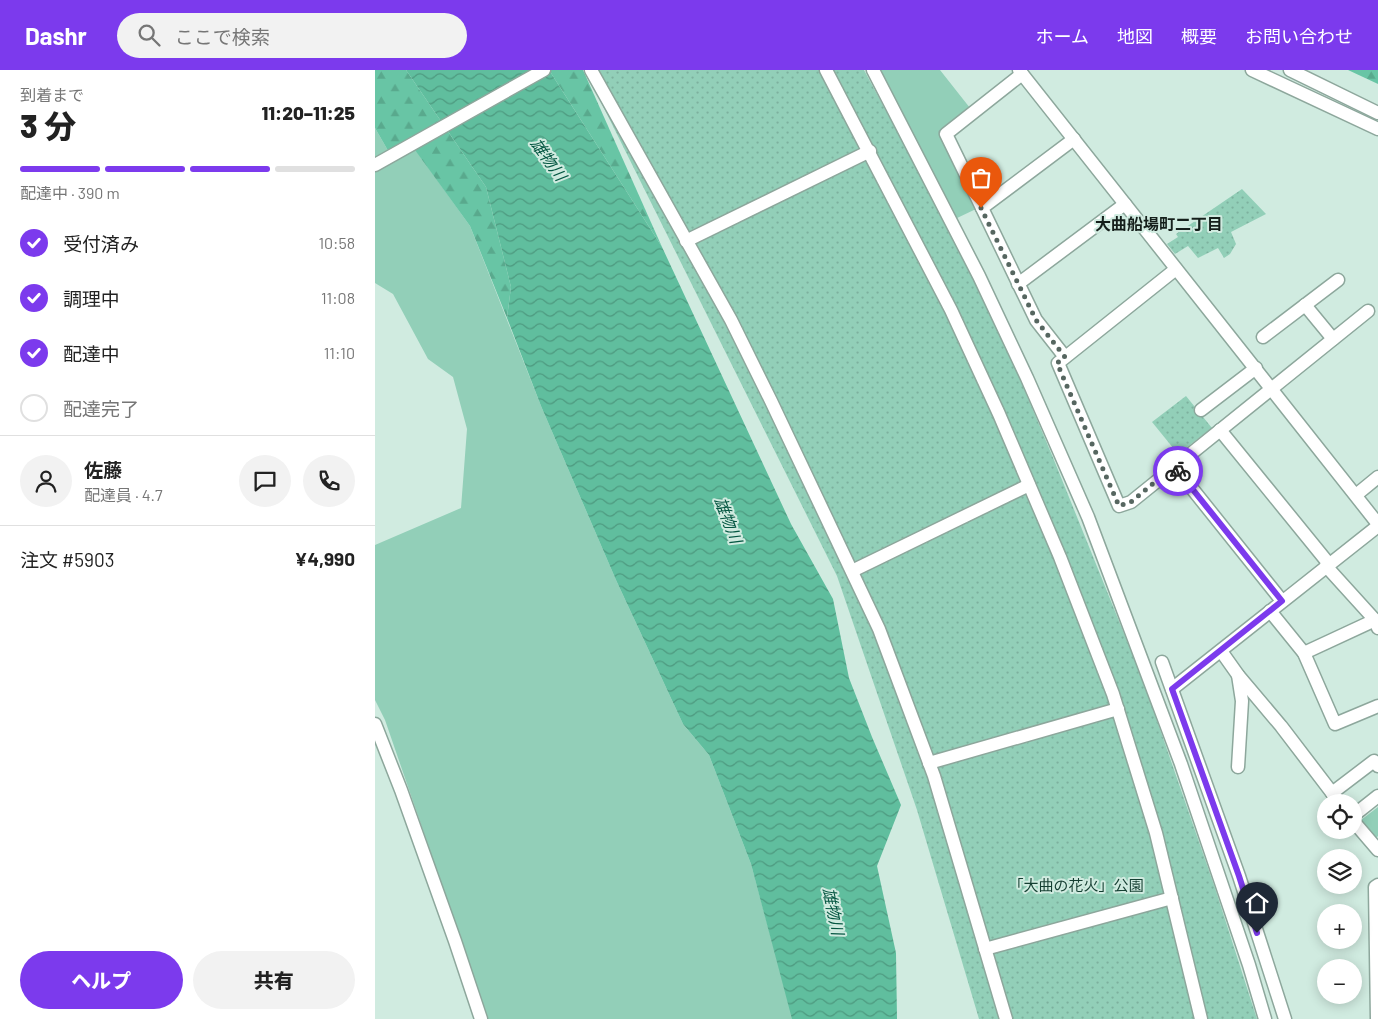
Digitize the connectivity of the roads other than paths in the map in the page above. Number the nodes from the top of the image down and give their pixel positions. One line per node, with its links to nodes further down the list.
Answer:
1 (544, 70): 12 (street)
2 (592, 70): 15 (street)
3 (826, 70): 11 (street)
4 (873, 70): 61 (street)
5 (1252, 70): 9 (street)
6 (1290, 70): 8 (street)
7 (1020, 72): 10 (street); 14 (street)
8 (1378, 113)
9 (1375, 129)
10 (1074, 139): 13 (street); 14 (street)
11 (869, 151): 15 (street); 30 (street)
12 (375, 165)
13 (1125, 204): 16 (street); 18 (street)
14 (981, 208): 18 (street)
15 (686, 241): 34 (street)
16 (1176, 269): 23 (street); 24 (street)
17 (1338, 280): 19 (street)
18 (1018, 284): 23 (street)
19 (1305, 305): 21 (street); 22 (street)
20 (1368, 310): 22 (street)
21 (1263, 337)
22 (1333, 339): 25 (street)
23 (1065, 357): 28 (street)
24 (1256, 368): 25 (street); 26 (street)
25 (1271, 388): 27 (street); 31 (street)
26 (1201, 410)
27 (1220, 430): 28 (street); 33 (street)
28 (1174, 466): 35 (street)
29 (1378, 477): 31 (street)
30 (1029, 484): 34 (street); 44 (street)
31 (1356, 495): 32 (street)
32 (1378, 525): 33 (street)
33 (1328, 565): 35 (street); 37 (street)
34 (852, 571): 46 (street)
35 (1282, 601): 36 (street)
36 (1270, 611): 38 (street); 39 (street)
37 (1376, 624): 39 (street)
38 (1221, 651): 41 (street); 42 (street)
39 (1304, 653): 43 (street)
40 (1161, 662): 42 (street)
41 (1238, 675): 48 (street); 49 (street)
42 (1172, 689): 62 (street)
43 (1378, 706)
44 (1117, 709): 46 (street); 56 (street)
45 (375, 724): 58 (street)
46 (929, 763): 57 (street)
47 (1378, 766): 50 (street)
48 (1238, 767)
49 (1332, 794)
50 (1339, 794)
51 (1378, 796): 52 (street)
52 (1362, 809)
53 (1362, 831): 54 (street)
54 (1378, 850)
55 (1378, 885): 63 (street)
56 (1172, 898): 57 (street); 60 (street)
57 (985, 949): 59 (street)
58 (481, 1019)
59 (1005, 1019)
60 (1201, 1019)
61 (1265, 1019)
62 (1285, 1019)
63 (1377, 1019)

